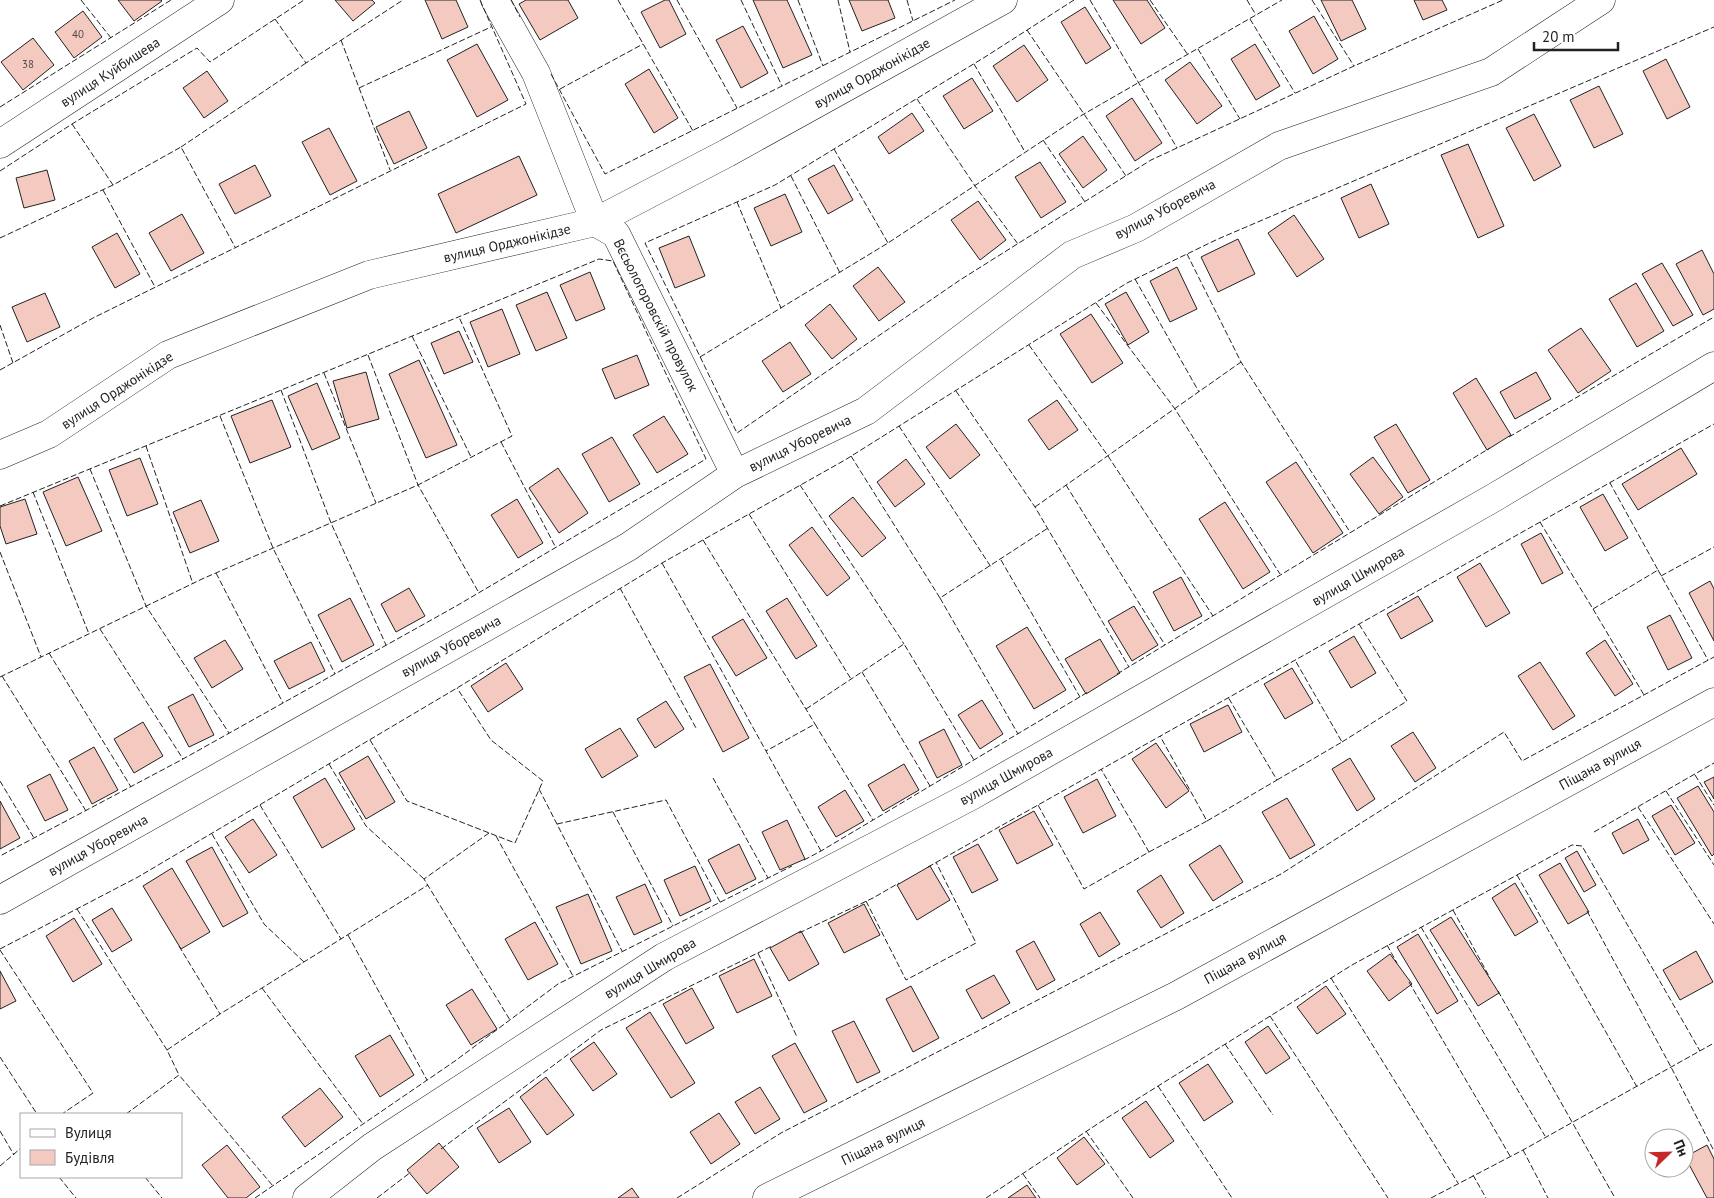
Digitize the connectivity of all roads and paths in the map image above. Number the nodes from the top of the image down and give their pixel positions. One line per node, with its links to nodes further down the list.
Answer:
1 (220, 0): 5 (street, вулиця Куйбишева)
2 (495, 0): 6 (street)
3 (1003, 0): 6 (street, вулиця Орджонікідзе)
4 (1601, 0): 9 (street, вулиця Уборевича)
5 (0, 144)
6 (595, 222): 8 (street, вулиця Орджонікідзе); 9 (street, Вєсьологоровскій провулок)
7 (1714, 366): 12 (street, вулиця Шмирова)
8 (0, 456)
9 (735, 474): 11 (street, вулиця Уборевича)
10 (1714, 702): 13 (street, Піщана вулиця)
11 (0, 900)
12 (307, 1198)
13 (767, 1198)

